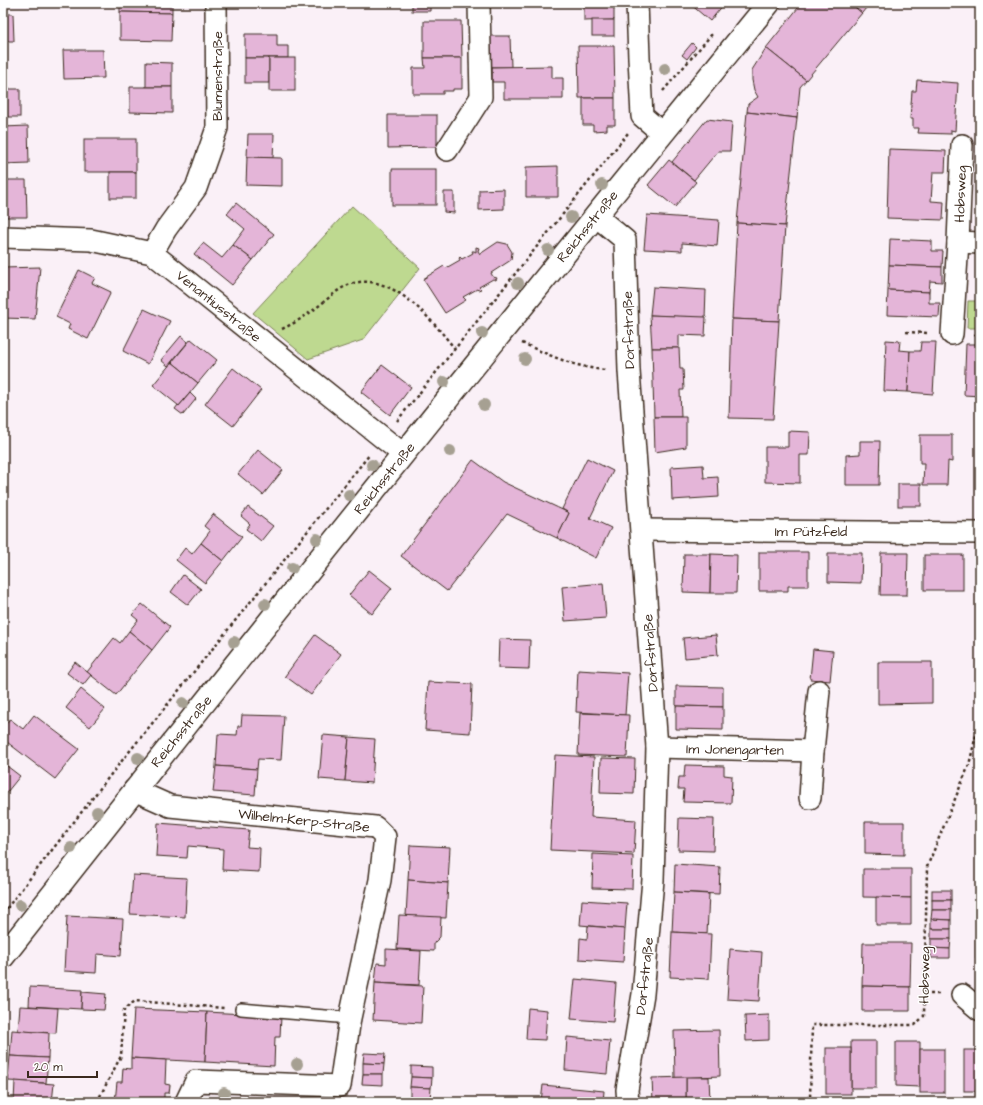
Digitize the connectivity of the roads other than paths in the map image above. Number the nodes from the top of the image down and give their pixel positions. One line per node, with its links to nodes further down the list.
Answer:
1 (216, 3): 12 (street, Blumenstraße)
2 (479, 3): 7 (street)
3 (637, 3): 5 (street)
4 (769, 3): 5 (main road, Reichsstraße)
5 (662, 134): 8 (main road, Reichsstraße)
6 (962, 145): 10 (street, Hobsweg)
7 (447, 150)
8 (596, 216): 14 (main road, Reichsstraße); 15 (street, Dorfstraße)
9 (3, 237): 12 (street, Venantiusstraße)
10 (958, 242): 11 (street, Hobsweg); 13 (street, Hobsweg)
11 (980, 243)
12 (152, 253): 14 (street, Venantiusstraße)
13 (952, 334)
14 (403, 454): 20 (main road, Reichsstraße)
15 (642, 530): 16 (street, Im Pützfeld); 18 (street, Dorfstraße)
16 (980, 533)
17 (819, 691): 19 (street)
18 (657, 747): 19 (street, Im Jonengarten); 28 (street, Dorfstraße)
19 (813, 751): 21 (street)
20 (134, 790): 22 (main road, Reichsstraße); 26 (street, Wilhelm-Kerp-Straße)
21 (810, 798)
22 (3, 957)
23 (962, 995): 25 (street)
24 (241, 1009): 26 (lane)
25 (980, 1010)
26 (350, 1018): 27 (street, Wilhelm-Kerp-Straße)
27 (186, 1102)
28 (628, 1102)

